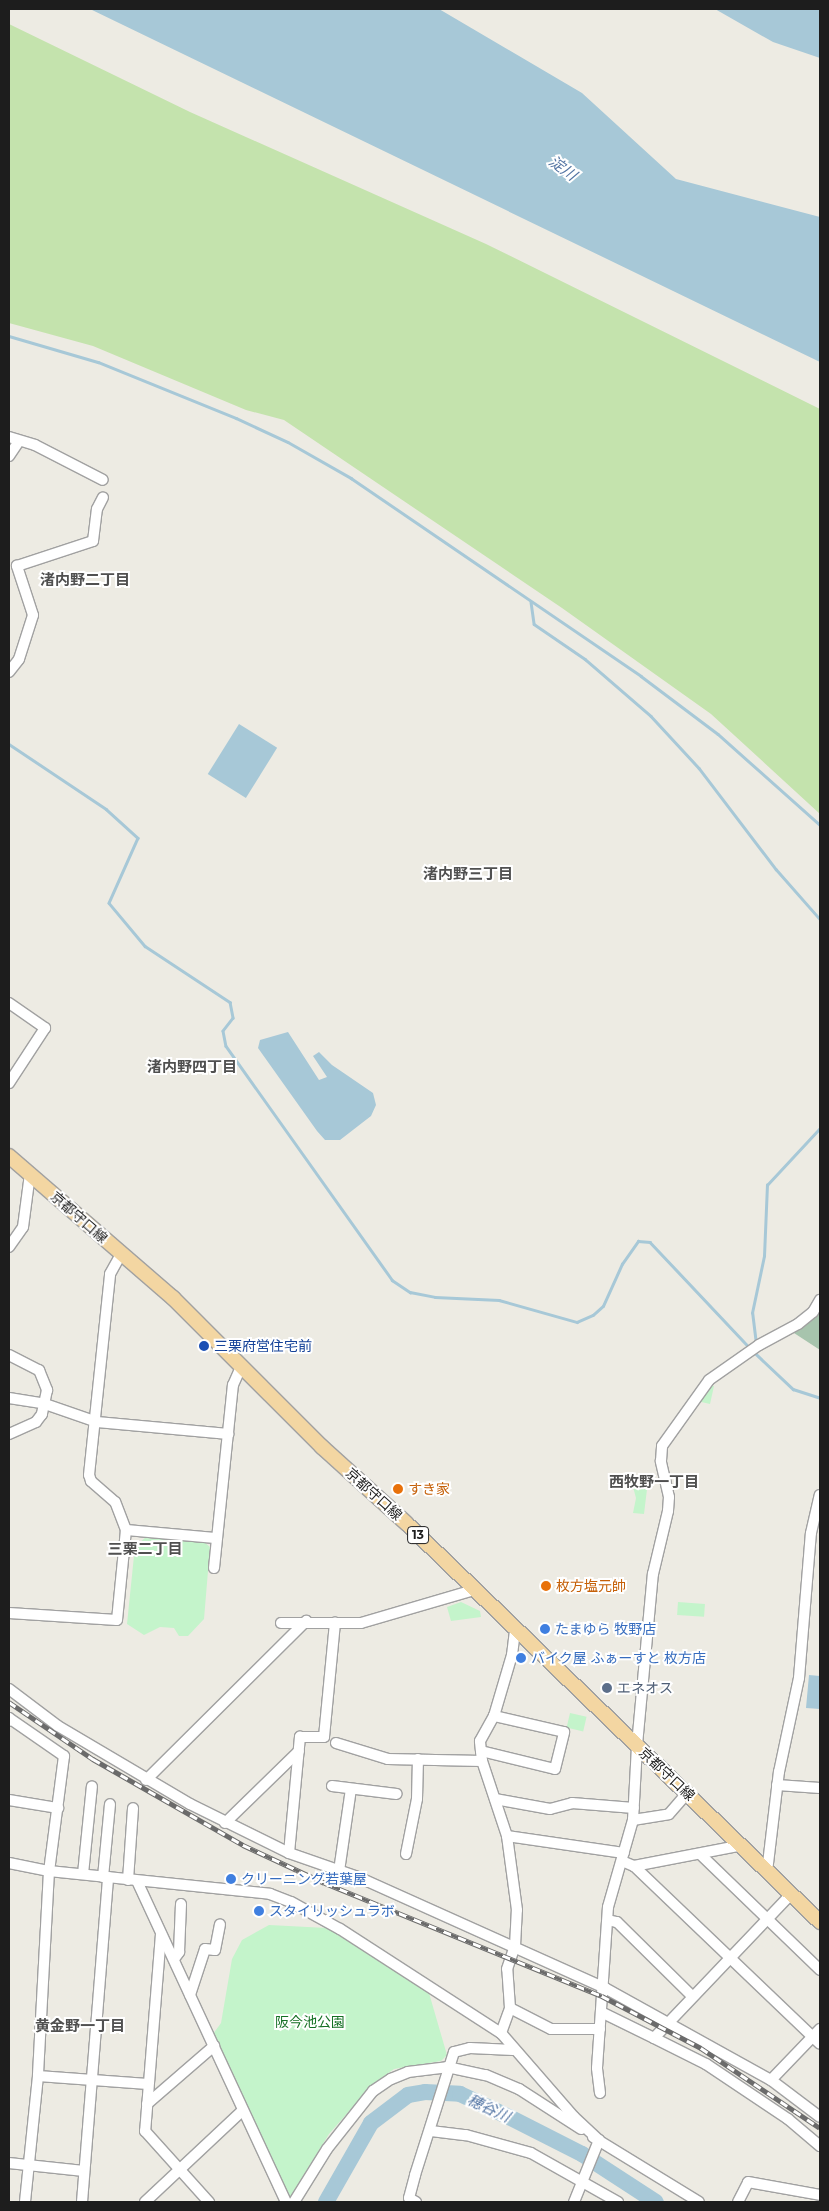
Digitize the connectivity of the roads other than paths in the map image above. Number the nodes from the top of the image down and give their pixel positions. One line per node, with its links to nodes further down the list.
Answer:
1 (9, 437): 2 (street)
2 (19, 441): 3 (street); 4 (street)
3 (9, 456)
4 (103, 480)
5 (103, 497): 6 (street)
6 (9, 672)
7 (9, 1003): 8 (street)
8 (9, 1084)
9 (9, 1156): 10 (main road, 京都守口線 / 13)
10 (30, 1174): 11 (street); 12 (main road, 京都守口線 / 13)
11 (9, 1247)
12 (121, 1254): 15 (main road, 京都守口線 / 13); 18 (street)
13 (820, 1300): 35 (street)
14 (9, 1355): 17 (street)
15 (242, 1364): 20 (street); 25 (main road, 京都守口線 / 13)
16 (9, 1398): 17 (street)
17 (45, 1404): 18 (street); 19 (street)
18 (97, 1422): 20 (street); 22 (street)
19 (9, 1434)
20 (228, 1434): 23 (street)
21 (820, 1495): 40 (street)
22 (126, 1530): 23 (street); 26 (street)
23 (216, 1538): 24 (street)
24 (214, 1568)
25 (474, 1590): 29 (street); 30 (main road, 京都守口線 / 13)
26 (9, 1613)
27 (306, 1621): 28 (street); 29 (street); 39 (street)
28 (281, 1623)
29 (335, 1623): 36 (street)
30 (515, 1630): 32 (street); 35 (main road, 京都守口線 / 13)
31 (9, 1689): 39 (street)
32 (494, 1716): 37 (street); 37 (street)
33 (9, 1721): 50 (street)
34 (336, 1743): 38 (street)
35 (637, 1746): 45 (main road, 京都守口線 / 13); 52 (street)
36 (299, 1751): 54 (street); 57 (street)
37 (482, 1756): 38 (street); 47 (street)
38 (418, 1759): 58 (street)
39 (146, 1780): 54 (street)
40 (777, 1785): 43 (street); 65 (street)
41 (92, 1786): 66 (street)
42 (332, 1786): 44 (street)
43 (820, 1788)
44 (351, 1789): 46 (street); 64 (street)
45 (687, 1793): 53 (street); 56 (main road, 京都守口線 / 13)
46 (397, 1794)
47 (494, 1799): 52 (street); 55 (street)
48 (9, 1800): 50 (street)
49 (110, 1804): 67 (street)
50 (58, 1808): 63 (street)
51 (133, 1808): 68 (street)
52 (634, 1808): 53 (street)
53 (633, 1820): 60 (street)
54 (225, 1823): 57 (street)
55 (507, 1836): 60 (street); 76 (street)
56 (743, 1845): 59 (street); 65 (main road, 京都守口線 / 13)
57 (289, 1853): 64 (street)
58 (406, 1854)
59 (700, 1854): 62 (street); 71 (street)
60 (623, 1857): 62 (street); 72 (street)
61 (9, 1862): 63 (street)
62 (634, 1866): 77 (street)
63 (49, 1870): 66 (street); 94 (street)
64 (339, 1871): 76 (street)
65 (767, 1872): 69 (main road, 京都守口線 / 13)
66 (83, 1874): 67 (street)
67 (106, 1877): 68 (street); 96 (street)
68 (132, 1880): 75 (street); 88 (street)
69 (790, 1894): 71 (street); 73 (main road, 京都守口線 / 13)
70 (181, 1904): 78 (street)
71 (767, 1919): 77 (street); 79 (street)
72 (608, 1920): 80 (street); 82 (street)
73 (820, 1922)
74 (220, 1924): 81 (street)
75 (161, 1932): 78 (street); 97 (street)
76 (515, 1946): 80 (street); 83 (street)
77 (730, 1958): 82 (street); 90 (street)
78 (174, 1959): 81 (street)
79 (820, 1970)
80 (605, 1988): 84 (street); 85 (street)
81 (190, 1995): 91 (street)
82 (692, 1996): 85 (street)
83 (510, 2008): 86 (street); 88 (street)
84 (601, 2012): 86 (street); 89 (street)
85 (668, 2020): 89 (street); 95 (street)
86 (600, 2029): 98 (street)
87 (820, 2029): 90 (street)
88 (501, 2033): 92 (street)
89 (654, 2038): 104 (street)
90 (816, 2041): 95 (street)
91 (214, 2046): 99 (street); 100 (street)
92 (513, 2050): 93 (street); 103 (street)
93 (447, 2067): 102 (street); 103 (street); 116 (street)
94 (38, 2076): 96 (street); 106 (street)
95 (771, 2080): 101 (street)
96 (92, 2081): 97 (street); 108 (street)
97 (148, 2084): 99 (street)
98 (600, 2093)
99 (147, 2104): 107 (street)
100 (243, 2110): 107 (street); 115 (street)
101 (820, 2117)
102 (432, 2128): 109 (street); 117 (street)
103 (598, 2142): 109 (street); 120 (street)
104 (820, 2146)
105 (9, 2163): 106 (street)
106 (28, 2165): 108 (street); 111 (street)
107 (180, 2170): 113 (street); 114 (street)
108 (84, 2171): 112 (street)
109 (582, 2180): 118 (street); 119 (street)
110 (820, 2195): 121 (street)
111 (25, 2202)
112 (82, 2202)
113 (145, 2202)
114 (209, 2202)
115 (286, 2202)
116 (294, 2202)
117 (416, 2202)
118 (574, 2202)
119 (618, 2202)
120 (698, 2202)
121 (738, 2202)

